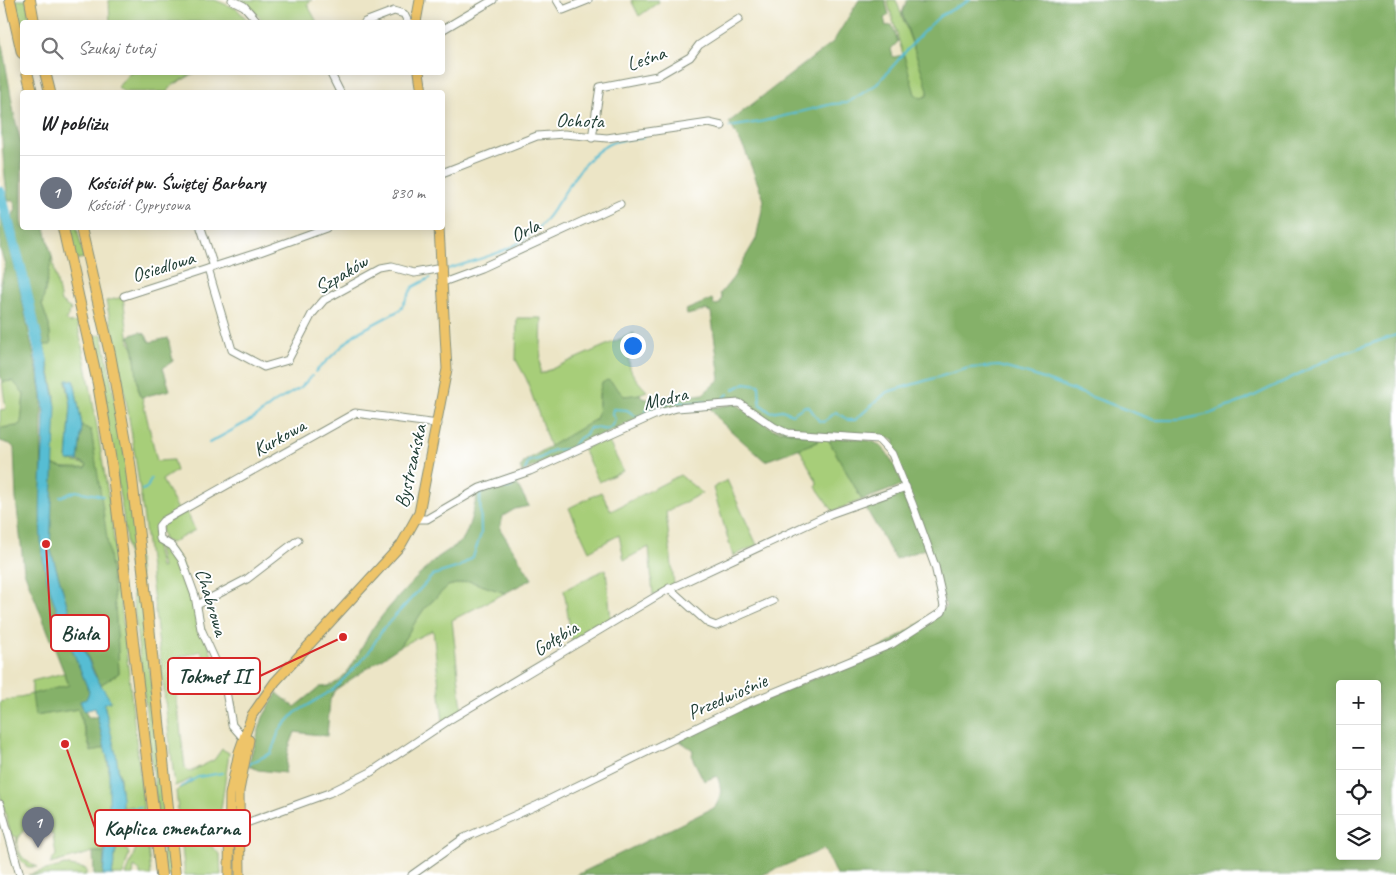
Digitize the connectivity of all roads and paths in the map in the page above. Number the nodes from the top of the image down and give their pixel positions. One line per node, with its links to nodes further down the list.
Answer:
1 (10, 0): 15 (highway)
2 (30, 0): 9 (highway)
3 (232, 0): 10 (street)
4 (420, 0): 13 (main road)
5 (493, 0): 14 (street)
6 (557, 0): 7 (street)
7 (588, 0)
8 (739, 19): 25 (street, Leśna)
9 (34, 20)
10 (256, 20)
11 (371, 20): 12 (street)
12 (407, 20)
13 (416, 20)
14 (445, 28)
15 (20, 44)
16 (28, 75): 20 (highway)
17 (46, 75): 21 (highway)
18 (332, 75): 22 (street)
19 (419, 75): 23 (main road)
20 (32, 90)
21 (50, 90)
22 (339, 90)
23 (422, 90)
24 (722, 126): 25 (street, Ochota)
25 (592, 138): 26 (street, Ochota)
26 (445, 172)
27 (620, 204): 35 (street, Orla)
28 (63, 230): 49 (highway)
29 (81, 230): 53 (highway)
30 (202, 230): 33 (street, Szpaków)
31 (312, 230): 33 (street, Osiedlowa)
32 (439, 230): 34 (main road, Bystrzańska)
33 (211, 268): 34 (street, Szpaków); 36 (street, Osiedlowa)
34 (442, 268): 35 (main road, Bystrzańska)
35 (443, 282): 37 (main road, Bystrzańska)
36 (124, 296)
37 (438, 424): 39 (main road, Bystrzańska); 40 (street, Kurkowa)
38 (906, 487): 39 (street, Modra); 42 (street, Gołębia); 56 (street, Przedwiośnie)
39 (417, 519): 45 (main road, Bystrzańska)
40 (160, 539): 44 (street, Chabrowa)
41 (298, 540): 44 (street)
42 (669, 588): 43 (street); 48 (street, Gołębia)
43 (773, 602)
44 (198, 605): 45 (street, Chabrowa)
45 (245, 741): 47 (main road, Bystrzańska); 48 (main road, Bystrzańska)
46 (0, 804): 50 (street)
47 (228, 820): 48 (street, Gołębia); 54 (main road, Bystrzańska)
48 (239, 822): 55 (main road, Bystrzańska)
49 (155, 830): 51 (highway); 52 (highway)
50 (20, 875)
51 (155, 875)
52 (161, 875)
53 (176, 875)
54 (229, 875)
55 (240, 875)
56 (412, 875)

